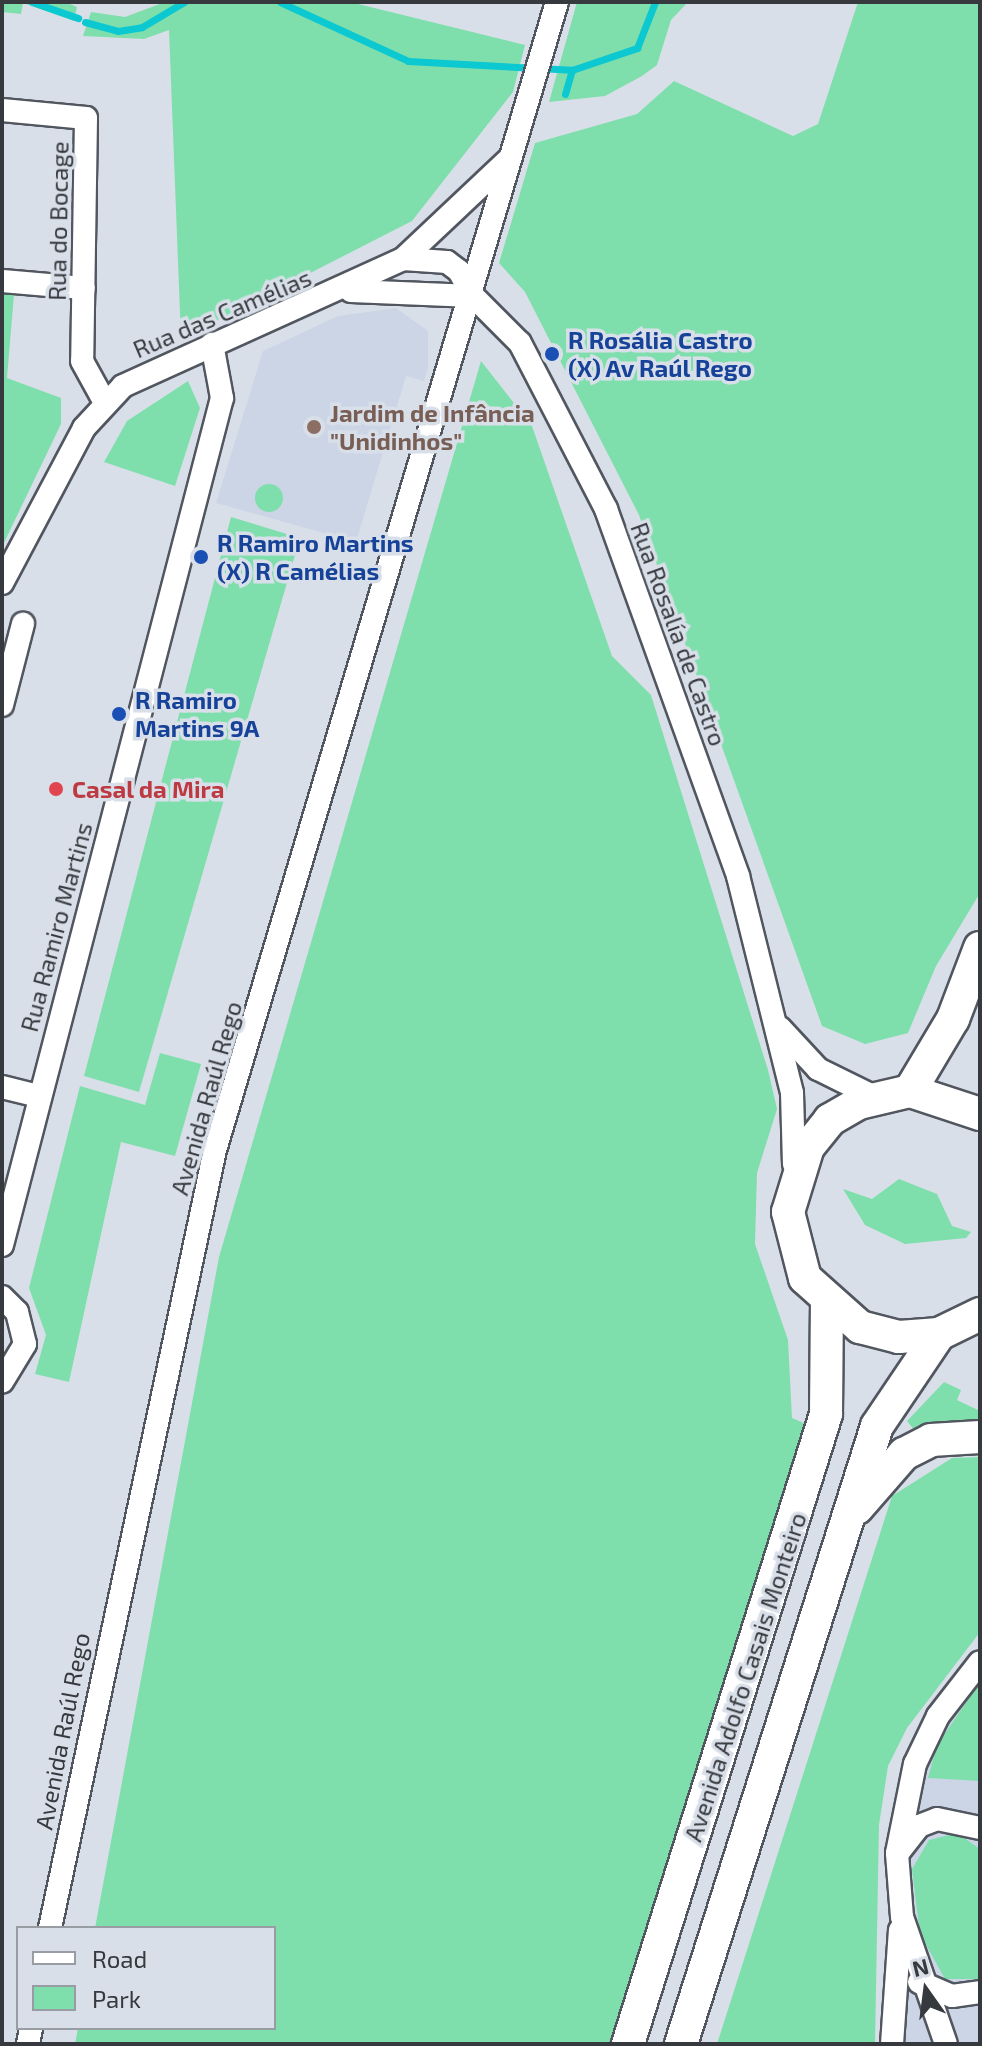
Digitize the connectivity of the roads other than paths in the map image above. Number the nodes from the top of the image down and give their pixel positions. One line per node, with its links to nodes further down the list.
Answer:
1 (557, 2): 3 (street)
2 (2, 110): 6 (street, Rua do Bocage)
3 (512, 156): 4 (street, Rua das Camélias); 8 (street, Avenida Raúl Rego)
4 (403, 259): 7 (street, Rua das Camélias); 8 (street, Rua Rosalía de Castro)
5 (2, 281): 6 (street)
6 (84, 288): 10 (street, Rua do Bocage)
7 (336, 293): 8 (street, Rua das Camélias); 9 (street, Rua das Camélias)
8 (473, 296): 15 (street, Rua Rosalía de Castro); 33 (street, Avenida Raúl Rego)
9 (212, 344): 10 (street, Rua das Camélias); 18 (street, Rua Ramiro Martins)
10 (104, 401): 11 (street, Rua das Camélias)
11 (2, 583)
12 (23, 624): 13 (street)
13 (2, 705)
14 (980, 948): 17 (main road)
15 (774, 1021): 19 (street, Rua Rosalía de Castro); 21 (street, Rua Rosalía de Castro)
16 (2, 1087): 18 (street)
17 (910, 1091): 19 (main road); 20 (main road)
18 (38, 1096): 22 (street, Rua Ramiro Martins)
19 (875, 1097): 21 (main road)
20 (980, 1114)
21 (793, 1178): 24 (main road)
22 (2, 1245)
23 (2, 1297): 26 (street)
24 (827, 1304): 25 (main road); 36 (main road, Avenida Adolfo Casais Monteiro)
25 (964, 1326): 28 (main road, Avenida Adolfo Casais Monteiro)
26 (2, 1382)
27 (980, 1437): 28 (main road)
28 (849, 1516): 37 (main road, Avenida Adolfo Casais Monteiro)
29 (980, 1662): 31 (street)
30 (980, 1828): 31 (street)
31 (897, 1853): 32 (street)
32 (902, 1917): 34 (street); 38 (street)
33 (50, 1926)
34 (919, 1982): 35 (street); 39 (street)
35 (980, 1992)
36 (628, 2044)
37 (681, 2044)
38 (892, 2044)
39 (946, 2044)

